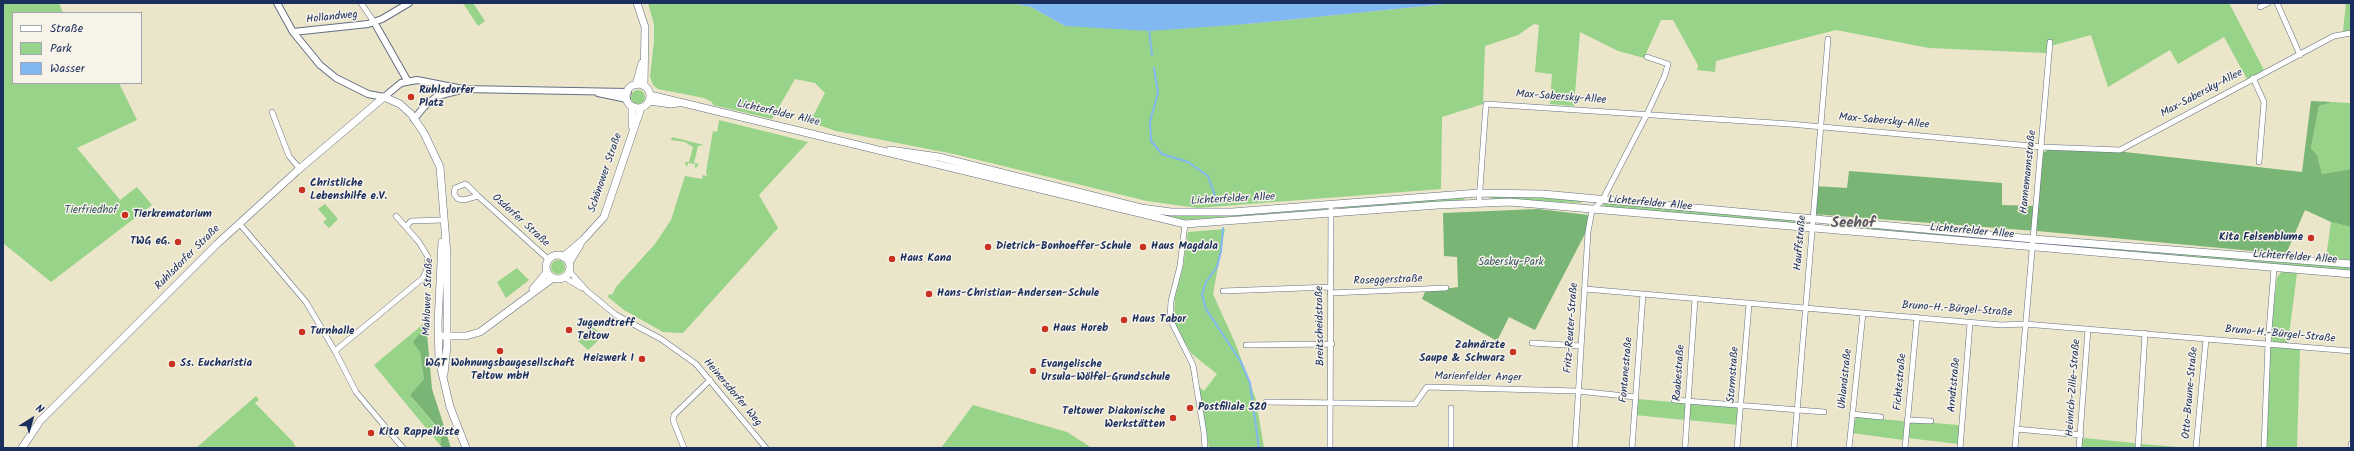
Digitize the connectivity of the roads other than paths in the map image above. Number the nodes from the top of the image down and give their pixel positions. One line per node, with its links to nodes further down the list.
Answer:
1 (277, 3): 9 (street)
2 (361, 3): 8 (street)
3 (409, 3): 8 (street)
4 (637, 3): 13 (main road)
5 (2268, 3): 7 (street)
6 (2277, 3): 14 (street)
7 (2260, 7)
8 (374, 22): 9 (street, Hollandweg); 17 (street)
9 (293, 32): 22 (street)
10 (2351, 33): 14 (street, Max-Sabersky-Allee)
11 (1828, 39): 29 (street, Hauffstraße)
12 (2050, 42): 31 (street, Hannemannstraße)
13 (644, 53): 18 (main road); 19 (main road)
14 (2300, 55): 16 (street, Max-Sabersky-Allee)
15 (1647, 57): 27 (street)
16 (2253, 78): 31 (street, Max-Sabersky-Allee); 33 (street)
17 (407, 80): 20 (street); 22 (street)
18 (636, 85): 19 (main road); 21 (main road)
19 (644, 86): 23 (main road)
20 (463, 89): 21 (street); 28 (street)
21 (627, 95): 24 (main road)
22 (384, 97): 28 (main road, Mahlower Straße); 34 (main road, Ruhlsdorfer Straße)
23 (650, 98): 25 (main road); 32 (main road, Lichterfelder Allee)
24 (632, 106): 25 (main road); 30 (main road, Schönower Straße)
25 (641, 108): 30 (main road, Schönower Straße)
26 (272, 112): 34 (street)
27 (1648, 114): 29 (street, Max-Sabersky-Allee); 35 (street, Max-Sabersky-Allee); 37 (street)
28 (414, 119): 44 (main road, Mahlower Straße)
29 (1821, 127): 31 (street, Max-Sabersky-Allee); 43 (street, Hauffstraße)
30 (632, 130): 50 (main road, Schönower Straße)
31 (2042, 147): 49 (street, Hannemannstraße)
32 (872, 148): 39 (main road, Lichterfelder Allee); 46 (main road, Lichterfelder Allee)
33 (2259, 162)
34 (300, 168): 45 (main road, Ruhlsdorfer Straße)
35 (1478, 192): 37 (main road, Lichterfelder Allee); 38 (street, Max-Sabersky-Allee); 39 (main road, Lichterfelder Allee)
36 (478, 196): 53 (street, Osdorfer Straße)
37 (1602, 200): 40 (street, Lichterfelder Allee); 43 (main road, Lichterfelder Allee)
38 (1479, 202): 40 (main road, Lichterfelder Allee); 41 (main road, Lichterfelder Allee)
39 (1331, 204): 41 (street, Breitscheidstraße)
40 (1592, 210): 48 (main road, Lichterfelder Allee); 64 (street, Fritz-Reuter-Straße)
41 (1332, 214): 46 (main road, Lichterfelder Allee); 62 (street, Breitscheidstraße)
42 (396, 216): 47 (street)
43 (1814, 219): 48 (street, Hauffstraße); 49 (main road, Lichterfelder Allee)
44 (443, 220): 47 (street); 79 (main road, Mahlower Straße); 80 (main road, Mahlower Straße)
45 (239, 223): 88 (street); 108 (main road, Ruhlsdorfer Straße)
46 (1185, 224): 113 (street, Lichterfelder Allee)
47 (406, 227): 88 (street)
48 (1812, 229): 51 (main road, Lichterfelder Allee); 72 (street, Hauffstraße)
49 (2033, 239): 51 (street, Hannemannstraße); 55 (main road, Lichterfelder Allee)
50 (583, 240): 52 (main road, Schönower Straße); 54 (main road, Schönower Straße)
51 (2032, 248): 56 (main road, Lichterfelder Allee); 76 (street, Hannemannstraße)
52 (563, 257): 53 (main road); 54 (main road)
53 (549, 260): 58 (main road)
54 (569, 263): 57 (main road)
55 (2351, 264)
56 (2274, 268): 59 (main road, Lichterfelder Allee); 84 (street)
57 (569, 271): 61 (main road); 65 (street)
58 (547, 272): 60 (main road); 68 (main road)
59 (2351, 274)
60 (553, 278): 61 (main road); 68 (main road)
61 (564, 278): 65 (street)
62 (1330, 287): 66 (street); 67 (street, Breitscheidstraße)
63 (1446, 288): 67 (street, Roseggerstraße)
64 (1585, 289): 69 (street, Bruno-H.-Bürgel-Straße); 86 (street, Fritz-Reuter-Straße)
65 (587, 291): 90 (street, Heinersdorfer Weg)
66 (1224, 291)
67 (1330, 293): 83 (street, Breitscheidstraße)
68 (529, 294): 80 (main road)
69 (1643, 294): 70 (street, Bruno-H.-Bürgel-Straße); 92 (street, Fontanestraße)
70 (1695, 299): 71 (street, Bruno-H.-Bürgel-Straße); 94 (street, Raabestraße)
71 (1749, 304): 72 (street, Bruno-H.-Bürgel-Straße); 97 (street, Stormstraße)
72 (1806, 308): 73 (street, Bruno-H.-Bürgel-Straße); 99 (street, Hauffstraße)
73 (1863, 313): 74 (street, Bruno-H.-Bürgel-Straße); 101 (street, Uhlandstraße)
74 (1917, 317): 75 (street, Bruno-H.-Bürgel-Straße); 103 (street, Fichtestraße)
75 (1970, 323): 76 (street, Bruno-H.-Bürgel-Straße); 123 (street, Arndtstraße)
76 (2025, 324): 77 (street, Bruno-H.-Bürgel-Straße); 105 (street, Hannemannstraße)
77 (2088, 329): 78 (street, Bruno-H.-Bürgel-Straße); 106 (street, Heinrich-Zille-Straße)
78 (2144, 334): 81 (street, Bruno-H.-Bürgel-Straße); 126 (street)
79 (438, 336): 80 (main road); 89 (main road, Mahlower Straße)
80 (447, 336): 89 (main road, Mahlower Straße)
81 (2206, 339): 84 (street, Bruno-H.-Bürgel-Straße); 127 (street, Otto-Braune-Straße)
82 (1532, 343): 86 (street)
83 (1332, 344): 85 (street); 96 (street, Breitscheidstraße)
84 (2268, 344): 87 (street, Bruno-H.-Bürgel-Straße); 128 (street)
85 (1246, 345)
86 (1581, 346): 91 (street, Fritz-Reuter-Straße)
87 (2351, 351)
88 (335, 352): 109 (street)
89 (444, 374): 110 (main road, Mahlower Straße)
90 (710, 380): 111 (street); 112 (street, Heinersdorfer Weg)
91 (1577, 391): 92 (street, Marienfelder Anger); 96 (street, Marienfelder Anger); 116 (street, Fritz-Reuter-Straße)
92 (1635, 397): 117 (street, Fontanestraße)
93 (1674, 400): 94 (street)
94 (1688, 401): 97 (street); 118 (street, Raabestraße)
95 (1266, 402): 96 (street, Marienfelder Anger)
96 (1330, 403): 114 (street, Breitscheidstraße)
97 (1741, 405): 99 (street); 119 (street, Stormstraße)
98 (1451, 408): 115 (street)
99 (1798, 410): 100 (street); 120 (street, Hauffstraße)
100 (1824, 412)
101 (1852, 414): 102 (street); 121 (street, Uhlandstraße)
102 (1881, 417)
103 (1907, 420): 104 (street); 122 (street, Fichtestraße)
104 (1931, 421)
105 (2016, 429): 106 (street); 124 (street, Hannemannstraße)
106 (2081, 435): 125 (street, Heinrich-Zille-Straße)
107 (2351, 444): 129 (street)
108 (22, 448)
109 (403, 448)
110 (466, 448)
111 (684, 448)
112 (766, 448)
113 (1205, 448)
114 (1330, 448)
115 (1451, 448)
116 (1575, 448)
117 (1632, 448)
118 (1685, 448)
119 (1737, 448)
120 (1794, 448)
121 (1849, 448)
122 (1904, 448)
123 (1960, 448)
124 (2015, 448)
125 (2080, 448)
126 (2138, 448)
127 (2196, 448)
128 (2264, 448)
129 (2351, 448)

